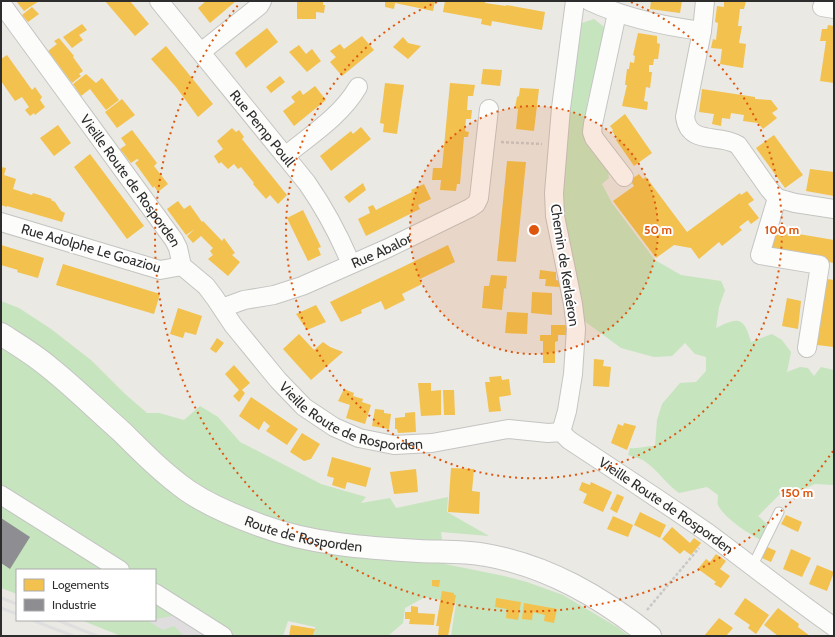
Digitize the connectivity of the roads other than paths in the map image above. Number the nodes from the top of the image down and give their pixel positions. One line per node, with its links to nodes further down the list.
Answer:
1 (159, 1): 9 (street, Rue Pemp Poull)
2 (262, 1): 9 (street)
3 (575, 1): 22 (street, Chemin de Kerlaéron)
4 (589, 1): 7 (street)
5 (705, 1): 8 (street)
6 (1, 3): 18 (street, Vieille Route de Rosporden)
7 (617, 13): 8 (street); 13 (street)
8 (702, 32): 14 (street)
9 (201, 52): 12 (street, Rue Pemp Poull)
10 (358, 87): 12 (street)
11 (489, 109): 17 (street, Rue Abalor)
12 (286, 156): 17 (street, Rue Pemp Poull)
13 (624, 177)
14 (777, 198): 15 (street); 21 (street)
15 (834, 209)
16 (1, 222): 18 (street, Rue Adolphe Le Goaziou)
17 (351, 264): 19 (street, Rue Abalor)
18 (182, 266): 19 (street, Vieille Route de Rosporden)
19 (222, 308): 22 (street, Vieille Route de Rosporden)
20 (1, 334): 29 (main road, Route de Rosporden)
21 (807, 348)
22 (561, 432): 25 (street, Vieille Route de Rosporden)
23 (1, 495): 26 (street)
24 (779, 512): 25 (lane)
25 (752, 567): 28 (street, Vieille Route de Rosporden)
26 (118, 569)
27 (156, 594): 30 (street)
28 (834, 627)
29 (642, 630)
30 (223, 636)

